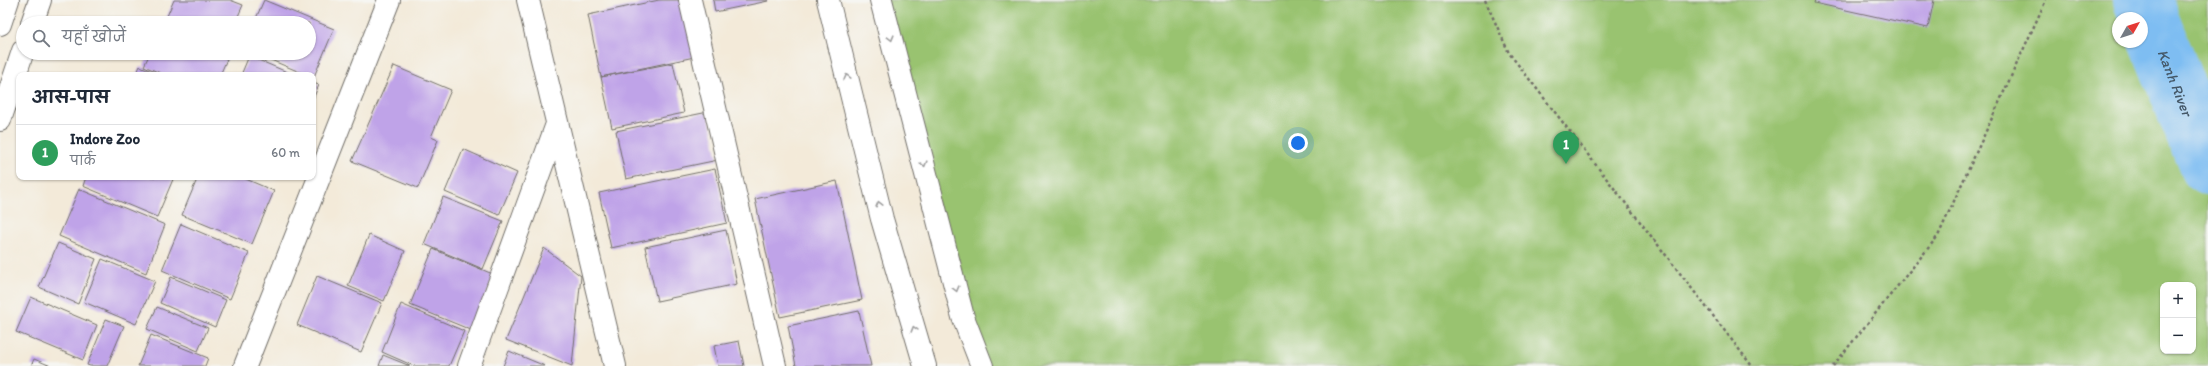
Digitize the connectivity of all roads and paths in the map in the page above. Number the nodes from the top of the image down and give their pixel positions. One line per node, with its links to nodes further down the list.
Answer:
1 (8, 0): 11 (street)
2 (40, 0): 10 (street)
3 (389, 0): 17 (street)
4 (528, 0): 16 (street)
5 (690, 0): 20 (street)
6 (828, 0): 21 (street, one-way to 6)
7 (881, 0): 22 (street, one-way to 22)
8 (1485, 0): 23 (path)
9 (2046, 0): 24 (path)
10 (34, 16)
11 (0, 24)
12 (20, 60): 13 (street)
13 (16, 72)
14 (16, 72): 15 (street)
15 (0, 120)
16 (557, 124): 18 (street); 19 (street)
17 (245, 366)
18 (469, 366)
19 (615, 366)
20 (775, 366)
21 (925, 366)
22 (982, 366)
23 (1752, 366)
24 (1833, 366)

